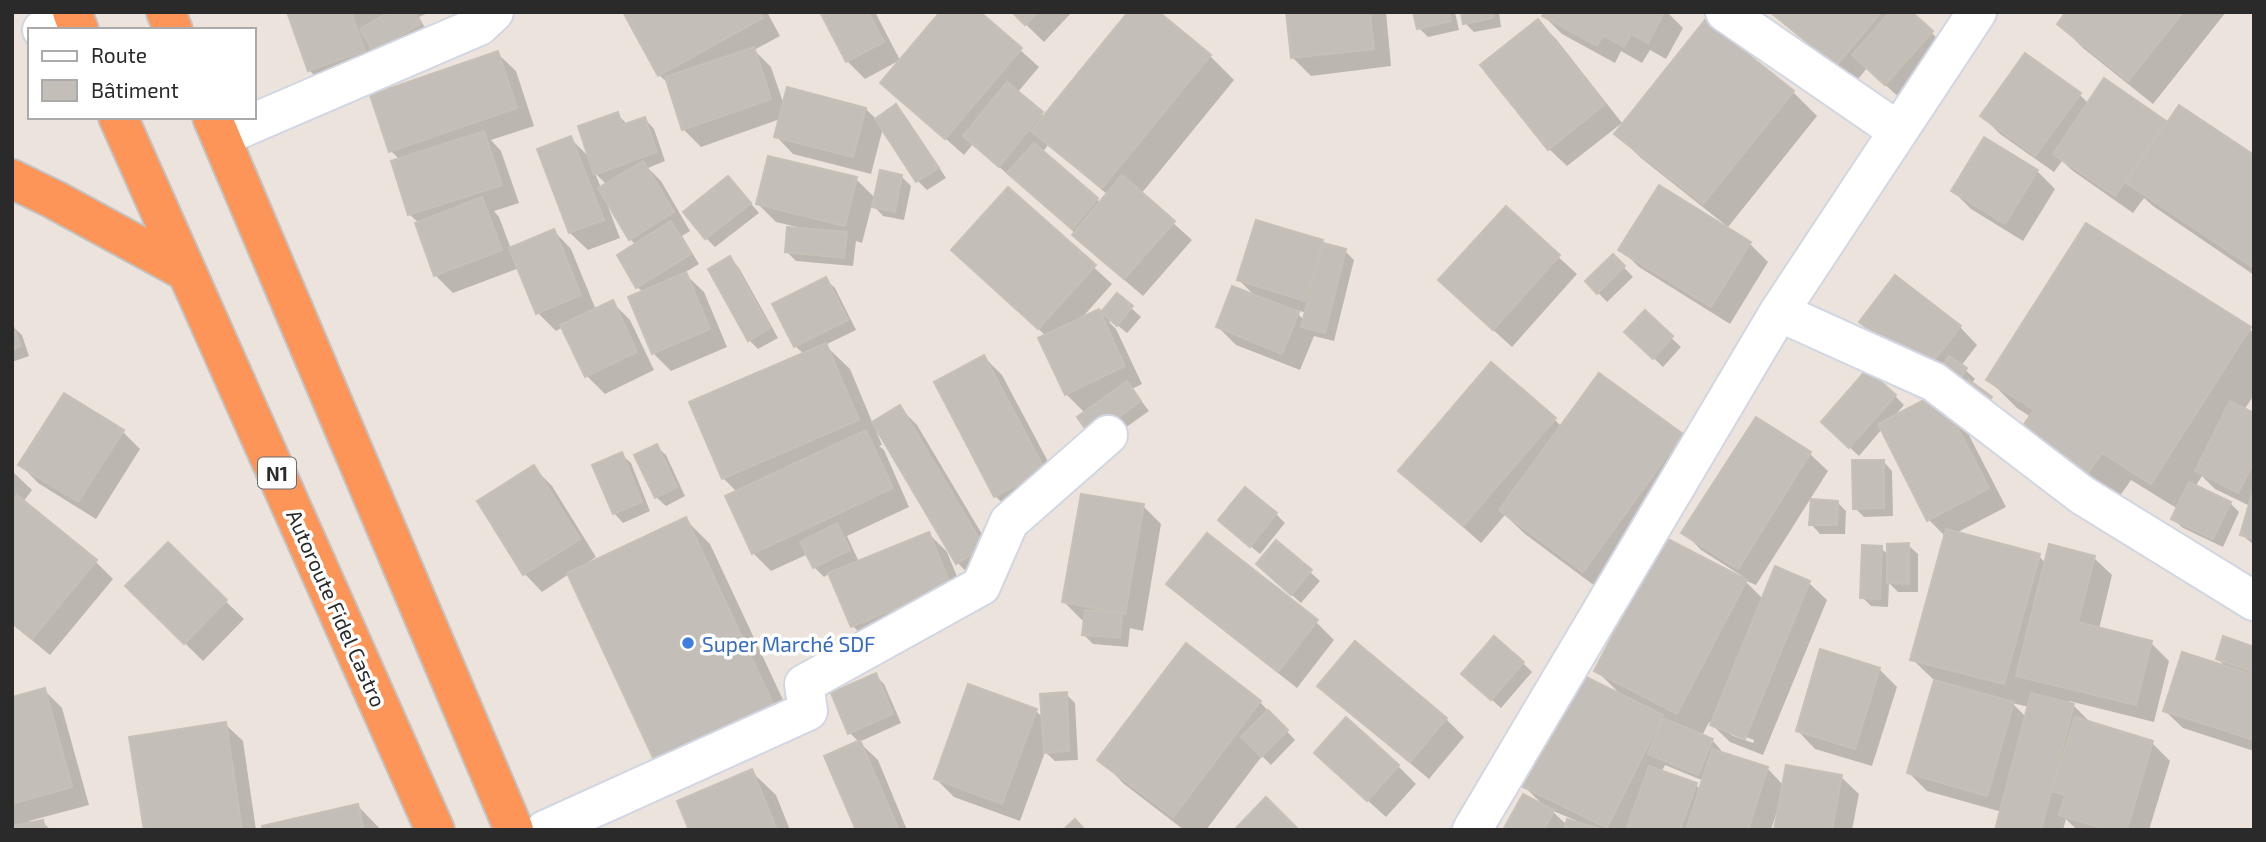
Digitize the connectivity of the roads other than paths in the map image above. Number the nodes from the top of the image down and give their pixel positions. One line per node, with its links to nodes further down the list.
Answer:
1 (494, 12): 6 (street)
2 (1725, 12): 10 (street)
3 (1977, 12): 10 (street)
4 (28, 37): 5 (street)
5 (12, 46)
6 (256, 112)
7 (119, 119): 12 (highway, Autoroute Fidel Castro / N1)
8 (238, 119): 9 (street)
9 (217, 127): 17 (highway)
10 (1898, 131): 13 (street)
11 (12, 180): 12 (highway)
12 (187, 272): 16 (highway, Autoroute Fidel Castro / N1)
13 (1779, 312): 15 (street); 19 (street)
14 (1108, 435): 18 (street)
15 (2254, 601)
16 (435, 830)
17 (514, 830)
18 (545, 830)
19 (1472, 830)

